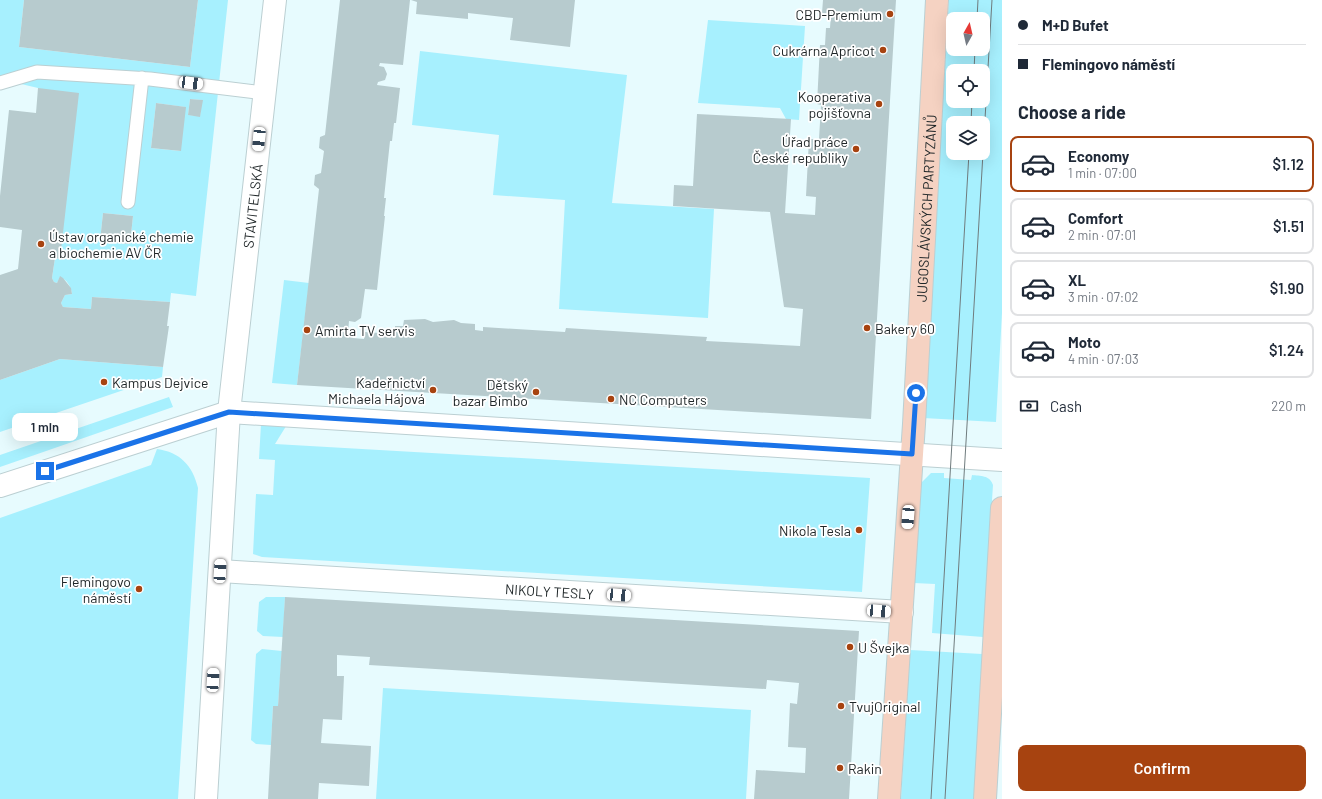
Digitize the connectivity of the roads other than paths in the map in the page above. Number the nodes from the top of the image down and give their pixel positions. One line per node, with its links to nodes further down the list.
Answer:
1 (275, 0): 5 (street, STAVITELSKÁ)
2 (937, 0): 8 (main road, JUGOSLÁVSKÝCH PARTYZÁNŮ)
3 (142, 78): 4 (lane); 5 (lane); 6 (lane)
4 (0, 83)
5 (264, 93): 7 (street, STAVITELSKÁ)
6 (128, 202)
7 (229, 412): 8 (street); 10 (street); 12 (street)
8 (912, 454): 9 (street); 14 (main road, JUGOSLÁVSKÝCH PARTYZÁNŮ)
9 (1002, 460)
10 (0, 486)
11 (1002, 508): 13 (main road)
12 (220, 571): 14 (street, NIKOLY TESLY); 15 (street)
13 (999, 607): 17 (main road)
14 (902, 612): 16 (main road, JUGOSLÁVSKÝCH PARTYZÁNŮ)
15 (206, 799)
16 (889, 799)
17 (985, 799)

